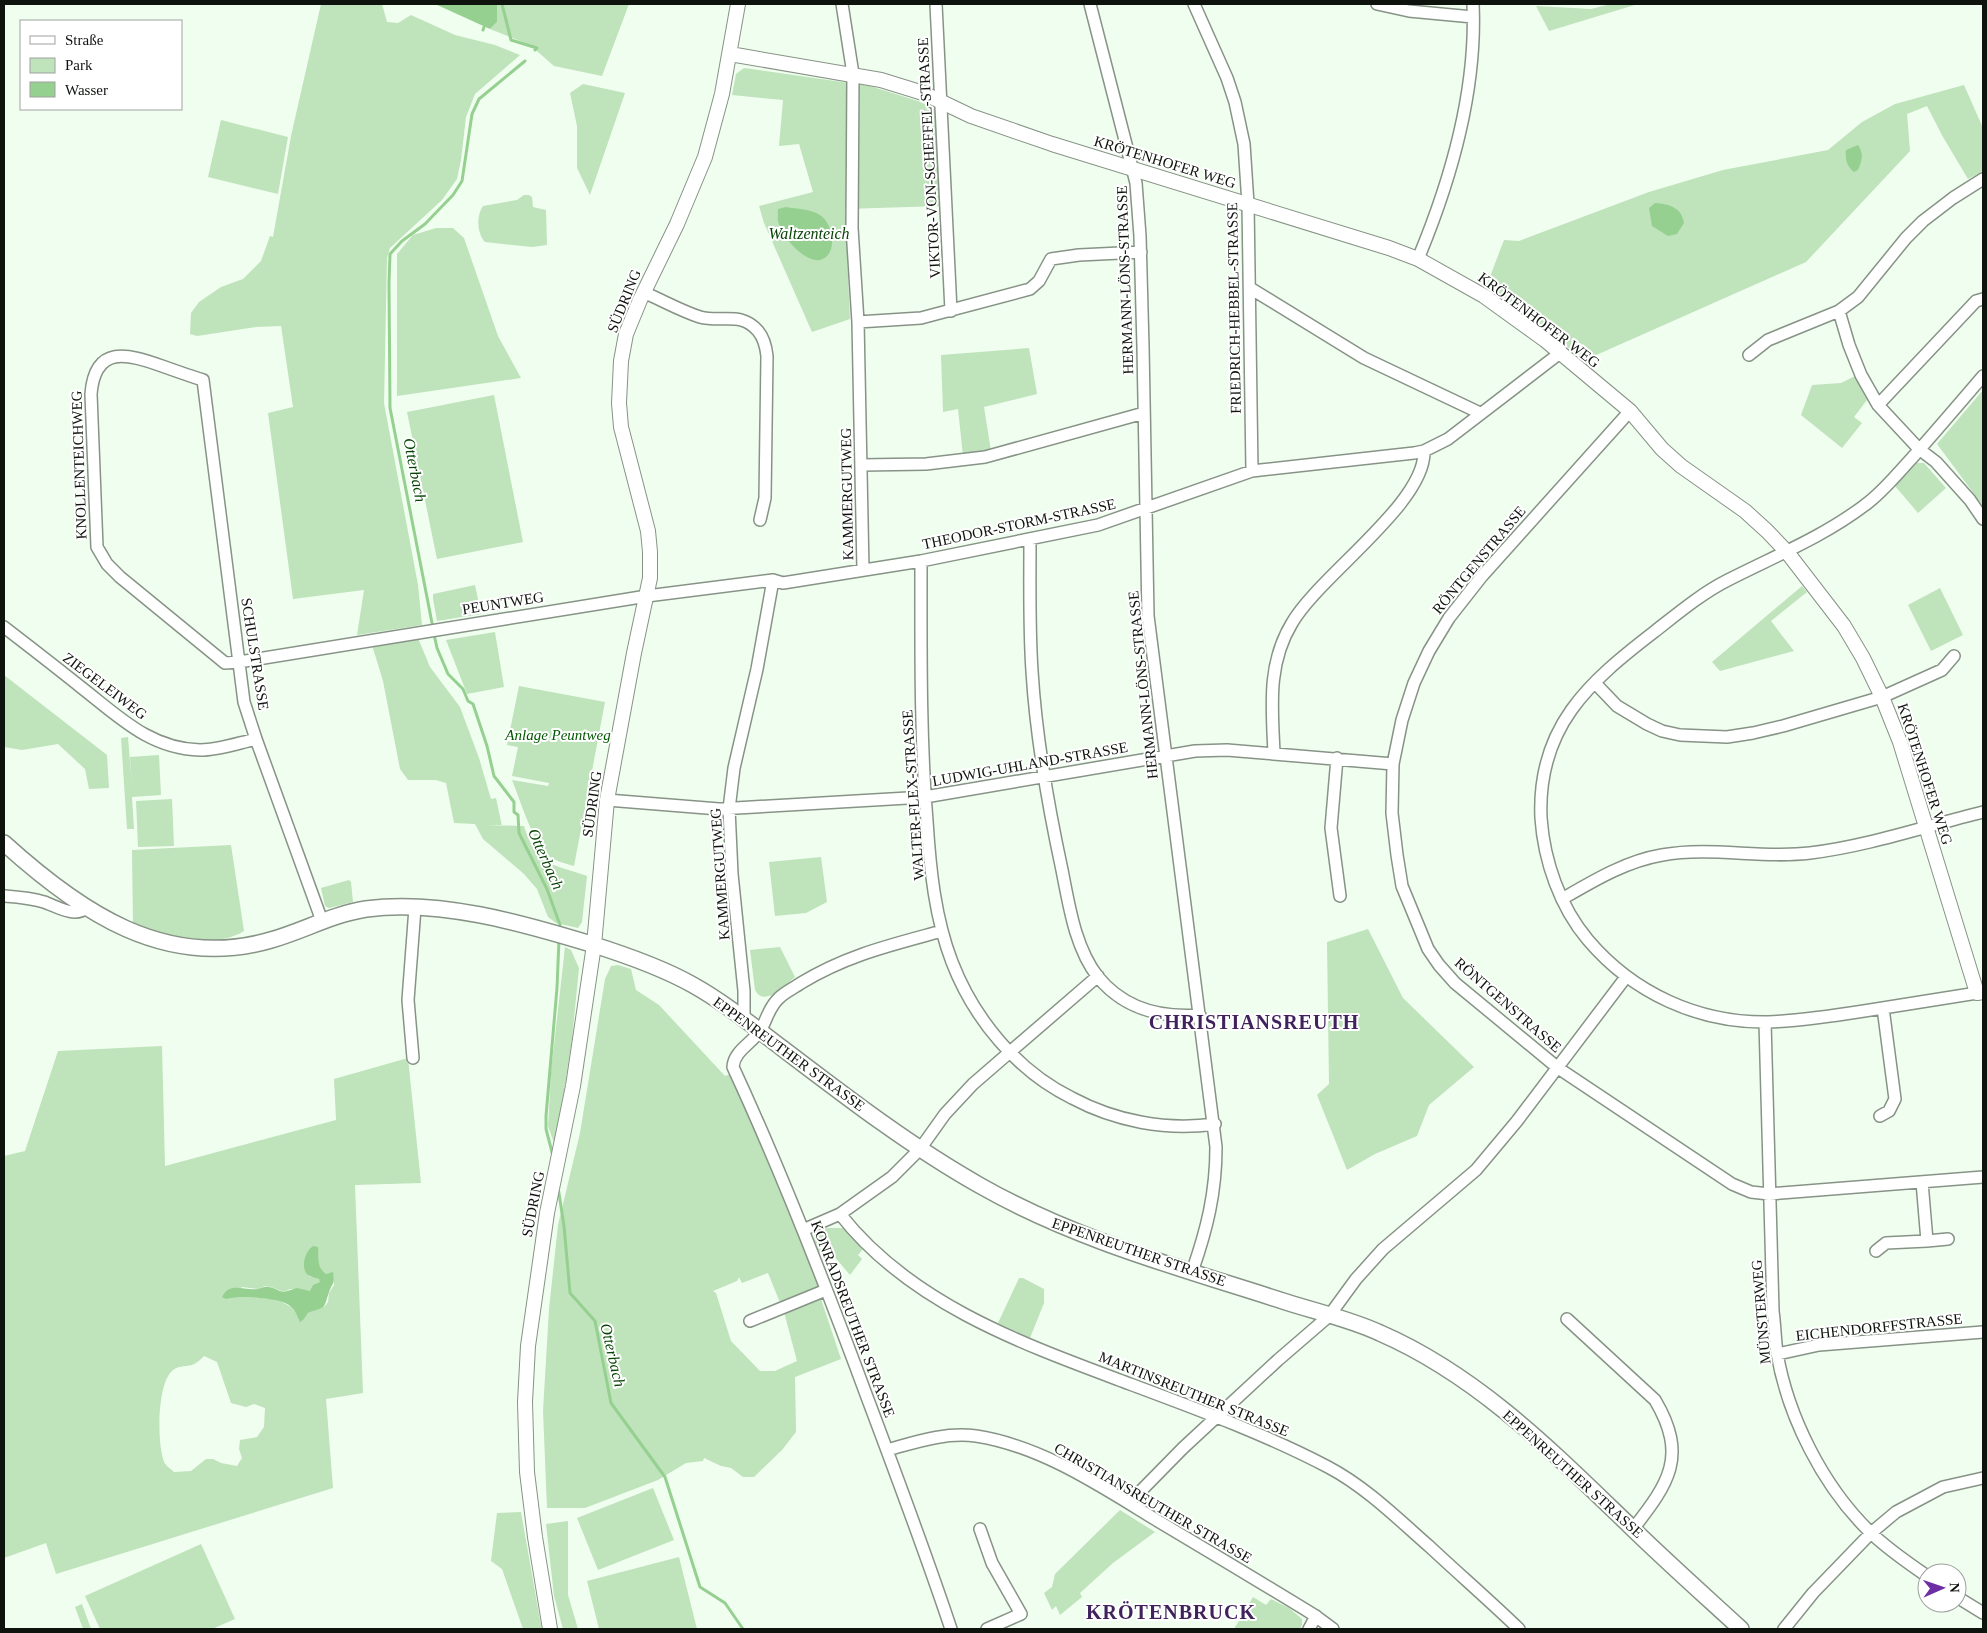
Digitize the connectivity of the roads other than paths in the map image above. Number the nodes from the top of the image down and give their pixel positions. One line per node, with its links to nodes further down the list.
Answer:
1 (738, 4): 9 (street, SÜDRING)
2 (842, 4): 10 (street, KAMMERGUTWEG)
3 (936, 4): 11 (street, VIKTOR-VON-SCHEFFEL-STRASSE)
4 (1090, 4): 12 (street, HERMANN-LÖNS-STRASSE)
5 (1194, 4): 14 (street, FRIEDRICH-HEBBEL-STRASSE)
6 (1377, 4): 8 (street)
7 (1473, 4): 8 (street)
8 (1474, 17): 16 (street)
9 (730, 54): 10 (street, KRÖTENHOFER WEG); 18 (street, SÜDRING)
10 (853, 74): 11 (street, KRÖTENHOFER WEG); 22 (street, KAMMERGUTWEG)
11 (942, 103): 12 (street, KRÖTENHOFER WEG); 20 (street, VIKTOR-VON-SCHEFFEL-STRASSE)
12 (1134, 170): 14 (street, KRÖTENHOFER WEG); 15 (street, HERMANN-LÖNS-STRASSE)
13 (1983, 179): 21 (street)
14 (1248, 204): 16 (street, KRÖTENHOFER WEG); 17 (street, FRIEDRICH-HEBBEL-STRASSE)
15 (1141, 252): 20 (street); 29 (street, HERMANN-LÖNS-STRASSE)
16 (1418, 259): 23 (street, KRÖTENHOFER WEG)
17 (1250, 288): 30 (street); 34 (street, FRIEDRICH-HEBBEL-STRASSE)
18 (644, 292): 37 (street); 43 (street, SÜDRING)
19 (1983, 299): 27 (street)
20 (951, 311): 22 (street)
21 (1840, 311): 24 (street); 27 (street)
22 (858, 322): 33 (street, KAMMERGUTWEG)
23 (1560, 352): 28 (street, KRÖTENHOFER WEG); 30 (street, THEODOR-STORM-STRASSE)
24 (1749, 355)
25 (1983, 376): 31 (street)
26 (203, 380): 46 (street, SCHULSTRASSE); 46 (street, KNOLLENTEICHWEG)
27 (1878, 404): 31 (street)
28 (1630, 411): 39 (street, KRÖTENHOFER WEG); 53 (street, RÖNTGENSTRASSE)
29 (1144, 413): 33 (street); 35 (street, HERMANN-LÖNS-STRASSE)
30 (1480, 413): 32 (street, THEODOR-STORM-STRASSE)
31 (1919, 449): 36 (street); 39 (street)
32 (1424, 451): 34 (street, THEODOR-STORM-STRASSE); 50 (street)
33 (862, 465): 41 (street, KAMMERGUTWEG)
34 (1252, 470): 35 (street, THEODOR-STORM-STRASSE)
35 (1145, 509): 38 (street, THEODOR-STORM-STRASSE); 51 (street, HERMANN-LÖNS-STRASSE)
36 (1983, 519)
37 (760, 520)
38 (1030, 539): 40 (street, THEODOR-STORM-STRASSE); 54 (street)
39 (1787, 552): 47 (street); 48 (street, KRÖTENHOFER WEG)
40 (921, 561): 41 (street, THEODOR-STORM-STRASSE); 55 (street, WALTER-FLEX-STRASSE)
41 (863, 570): 42 (street, KAMMERGUTWEG)
42 (774, 580): 43 (street, PEUNTWEG); 57 (street, KAMMERGUTWEG)
43 (647, 596): 46 (street, PEUNTWEG); 56 (street, SÜDRING)
44 (4, 627): 49 (street, ZIEGELEIWEG)
45 (1954, 656): 48 (street)
46 (239, 662): 49 (street, SCHULSTRASSE)
47 (1595, 683): 48 (street); 63 (street)
48 (1882, 697): 59 (street, KRÖTENHOFER WEG)
49 (256, 739): 66 (street, SCHULSTRASSE)
50 (1274, 753): 51 (street, LUDWIG-UHLAND-STRASSE); 52 (street, LUDWIG-UHLAND-STRASSE)
51 (1166, 756): 54 (street, LUDWIG-UHLAND-STRASSE); 73 (street, HERMANN-LÖNS-STRASSE)
52 (1336, 758): 53 (street, LUDWIG-UHLAND-STRASSE); 62 (street)
53 (1393, 764): 79 (street, RÖNTGENSTRASSE)
54 (1045, 776): 55 (street, LUDWIG-UHLAND-STRASSE); 69 (street)
55 (925, 797): 57 (street, LUDWIG-UHLAND-STRASSE); 67 (street, WALTER-FLEX-STRASSE)
56 (608, 800): 57 (street, LUDWIG-UHLAND-STRASSE); 68 (street, SÜDRING)
57 (729, 809): 74 (street, KAMMERGUTWEG)
58 (1983, 812): 59 (street)
59 (1926, 826): 63 (street); 71 (street, KRÖTENHOFER WEG)
60 (4, 844): 64 (main road, EPPENREUTHER STRASSE)
61 (4, 896): 64 (street)
62 (1340, 896)
63 (1562, 899): 70 (street)
64 (86, 908): 66 (main road, EPPENREUTHER STRASSE)
65 (415, 908): 66 (main road, EPPENREUTHER STRASSE); 68 (main road, EPPENREUTHER STRASSE); 78 (street)
66 (322, 921)
67 (942, 931): 76 (street); 77 (street, WALTER-FLEX-STRASSE)
68 (594, 945): 74 (main road, EPPENREUTHER STRASSE); 109 (street, SÜDRING)
69 (1098, 976): 73 (street); 77 (street)
70 (1626, 977): 75 (street); 79 (street)
71 (1980, 993): 72 (street)
72 (1883, 1008): 75 (street); 80 (street)
73 (1200, 1014): 81 (street, HERMANN-LÖNS-STRASSE)
74 (744, 1018): 76 (main road, EPPENREUTHER STRASSE)
75 (1765, 1022): 85 (street, MÜNSTERWEG)
76 (760, 1031): 82 (main road, EPPENREUTHER STRASSE); 87 (street, KONRADSREUTHER STRASSE)
77 (1010, 1053): 81 (street, WALTER-FLEX-STRASSE); 82 (street)
78 (413, 1058)
79 (1558, 1068): 85 (street, RÖNTGENSTRASSE); 93 (street)
80 (1880, 1116)
81 (1215, 1124): 91 (street, HERMANN-LÖNS-STRASSE)
82 (920, 1149): 86 (street); 91 (main road, EPPENREUTHER STRASSE)
83 (1983, 1177): 84 (street, RÖNTGENSTRASSE)
84 (1922, 1182): 85 (street, RÖNTGENSTRASSE); 89 (street)
85 (1769, 1194): 97 (street, MÜNSTERWEG)
86 (840, 1214): 87 (street); 98 (street, MARTINSREUTHER STRASSE)
87 (803, 1230): 92 (street, KONRADSREUTHER STRASSE)
88 (1948, 1239): 89 (street)
89 (1927, 1240): 90 (street)
90 (1876, 1251)
91 (1192, 1272): 93 (main road, EPPENREUTHER STRASSE)
92 (826, 1290): 95 (street); 99 (street, KONRADSREUTHER STRASSE)
93 (1329, 1316): 98 (street); 103 (main road, EPPENREUTHER STRASSE)
94 (1566, 1318): 103 (street)
95 (750, 1321)
96 (1983, 1332): 97 (street, EICHENDORFFSTRASSE)
97 (1778, 1354): 104 (street, MÜNSTERWEG)
98 (1217, 1417): 101 (street); 114 (street, MARTINSREUTHER STRASSE)
99 (887, 1450): 101 (street, CHRISTIANSREUTHER STRASSE); 110 (street, KONRADSREUTHER STRASSE)
100 (1983, 1478): 104 (street)
101 (1129, 1503): 108 (street, CHRISTIANSREUTHER STRASSE)
102 (980, 1529): 111 (street)
103 (1633, 1529): 115 (main road, EPPENREUTHER STRASSE)
104 (1871, 1533): 105 (street, MÜNSTERWEG); 116 (street)
105 (1917, 1568)
106 (1967, 1603): 107 (street)
107 (1983, 1612)
108 (1316, 1616): 112 (street); 113 (street, CHRISTIANSREUTHER STRASSE)
109 (550, 1629)
110 (951, 1629)
111 (987, 1629)
112 (1309, 1629)
113 (1333, 1629)
114 (1519, 1629)
115 (1741, 1629)
116 (1784, 1629)

